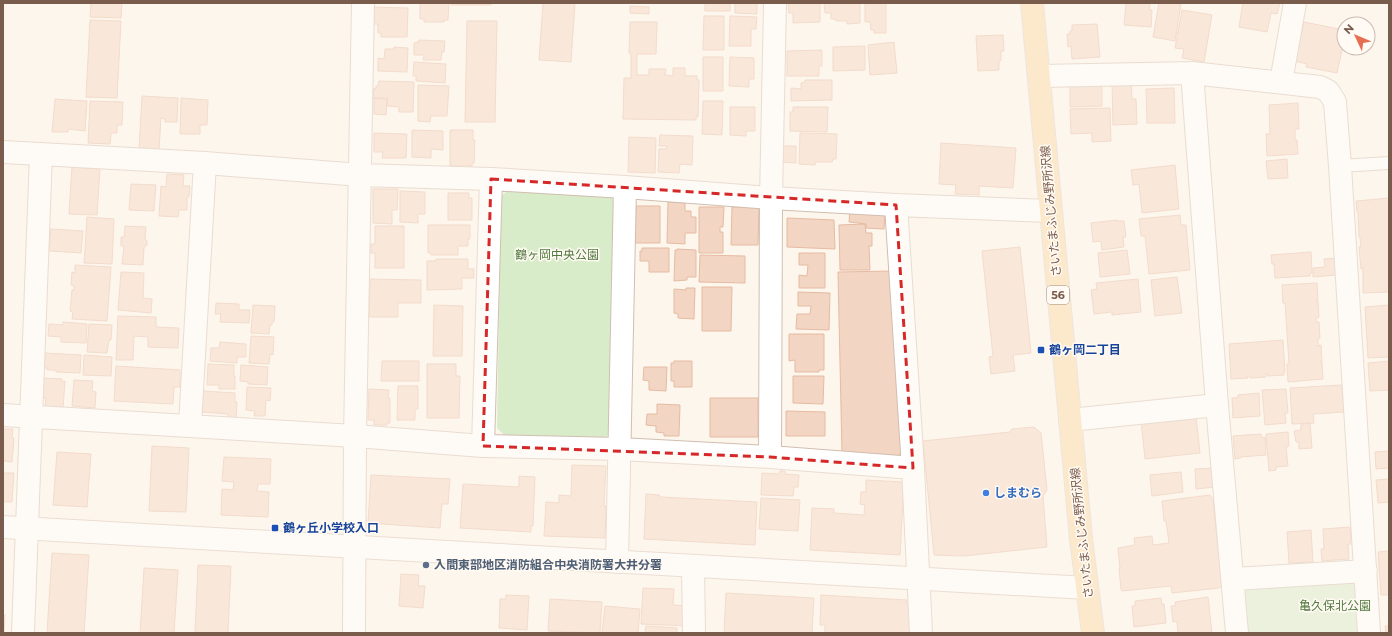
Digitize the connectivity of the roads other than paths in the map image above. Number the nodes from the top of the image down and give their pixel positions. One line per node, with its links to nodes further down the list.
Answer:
1 (363, 3): 13 (street)
2 (775, 3): 16 (street)
3 (1032, 3): 6 (main road, さいたまふじみ野所沢線 / 56)
4 (1295, 3): 7 (street)
5 (1192, 73): 6 (street); 7 (street); 19 (street)
6 (1040, 76): 18 (main road, さいたまふじみ野所沢線 / 56)
7 (1281, 82): 12 (street)
8 (3, 152): 9 (street)
9 (41, 154): 10 (street); 21 (street)
10 (205, 163): 13 (street); 23 (street)
11 (1389, 163): 12 (lane)
12 (1340, 166): 34 (street)
13 (361, 175): 14 (street); 24 (street)
14 (491, 179): 15 (street); 25 (street)
15 (625, 187): 16 (street); 26 (street)
16 (771, 198): 17 (street); 27 (street)
17 (896, 205): 18 (street); 28 (street)
18 (1050, 211): 22 (main road, さいたまふじみ野所沢線 / 56)
19 (1217, 405): 22 (street); 36 (street)
20 (3, 415): 21 (street)
21 (31, 417): 23 (street); 30 (street)
22 (1070, 420): 37 (main road, さいたまふじみ野所沢線 / 56)
23 (190, 425): 24 (street)
24 (355, 436): 25 (street); 31 (street)
25 (483, 446): 26 (street)
26 (620, 449): 27 (street); 32 (street)
27 (770, 457): 28 (street)
28 (913, 468): 35 (street)
29 (3, 527): 30 (street)
30 (27, 528): 31 (street); 38 (street)
31 (355, 547): 32 (street); 39 (street)
32 (617, 562): 33 (street)
33 (693, 566): 35 (street); 40 (street)
34 (1366, 571): 36 (street); 44 (street)
35 (919, 579): 37 (street); 41 (street)
36 (1234, 579): 43 (street)
37 (1087, 588): 42 (main road, さいたまふじみ野所沢線 / 56)
38 (23, 633)
39 (354, 633)
40 (694, 633)
41 (921, 633)
42 (1093, 633)
43 (1237, 633)
44 (1369, 633)

